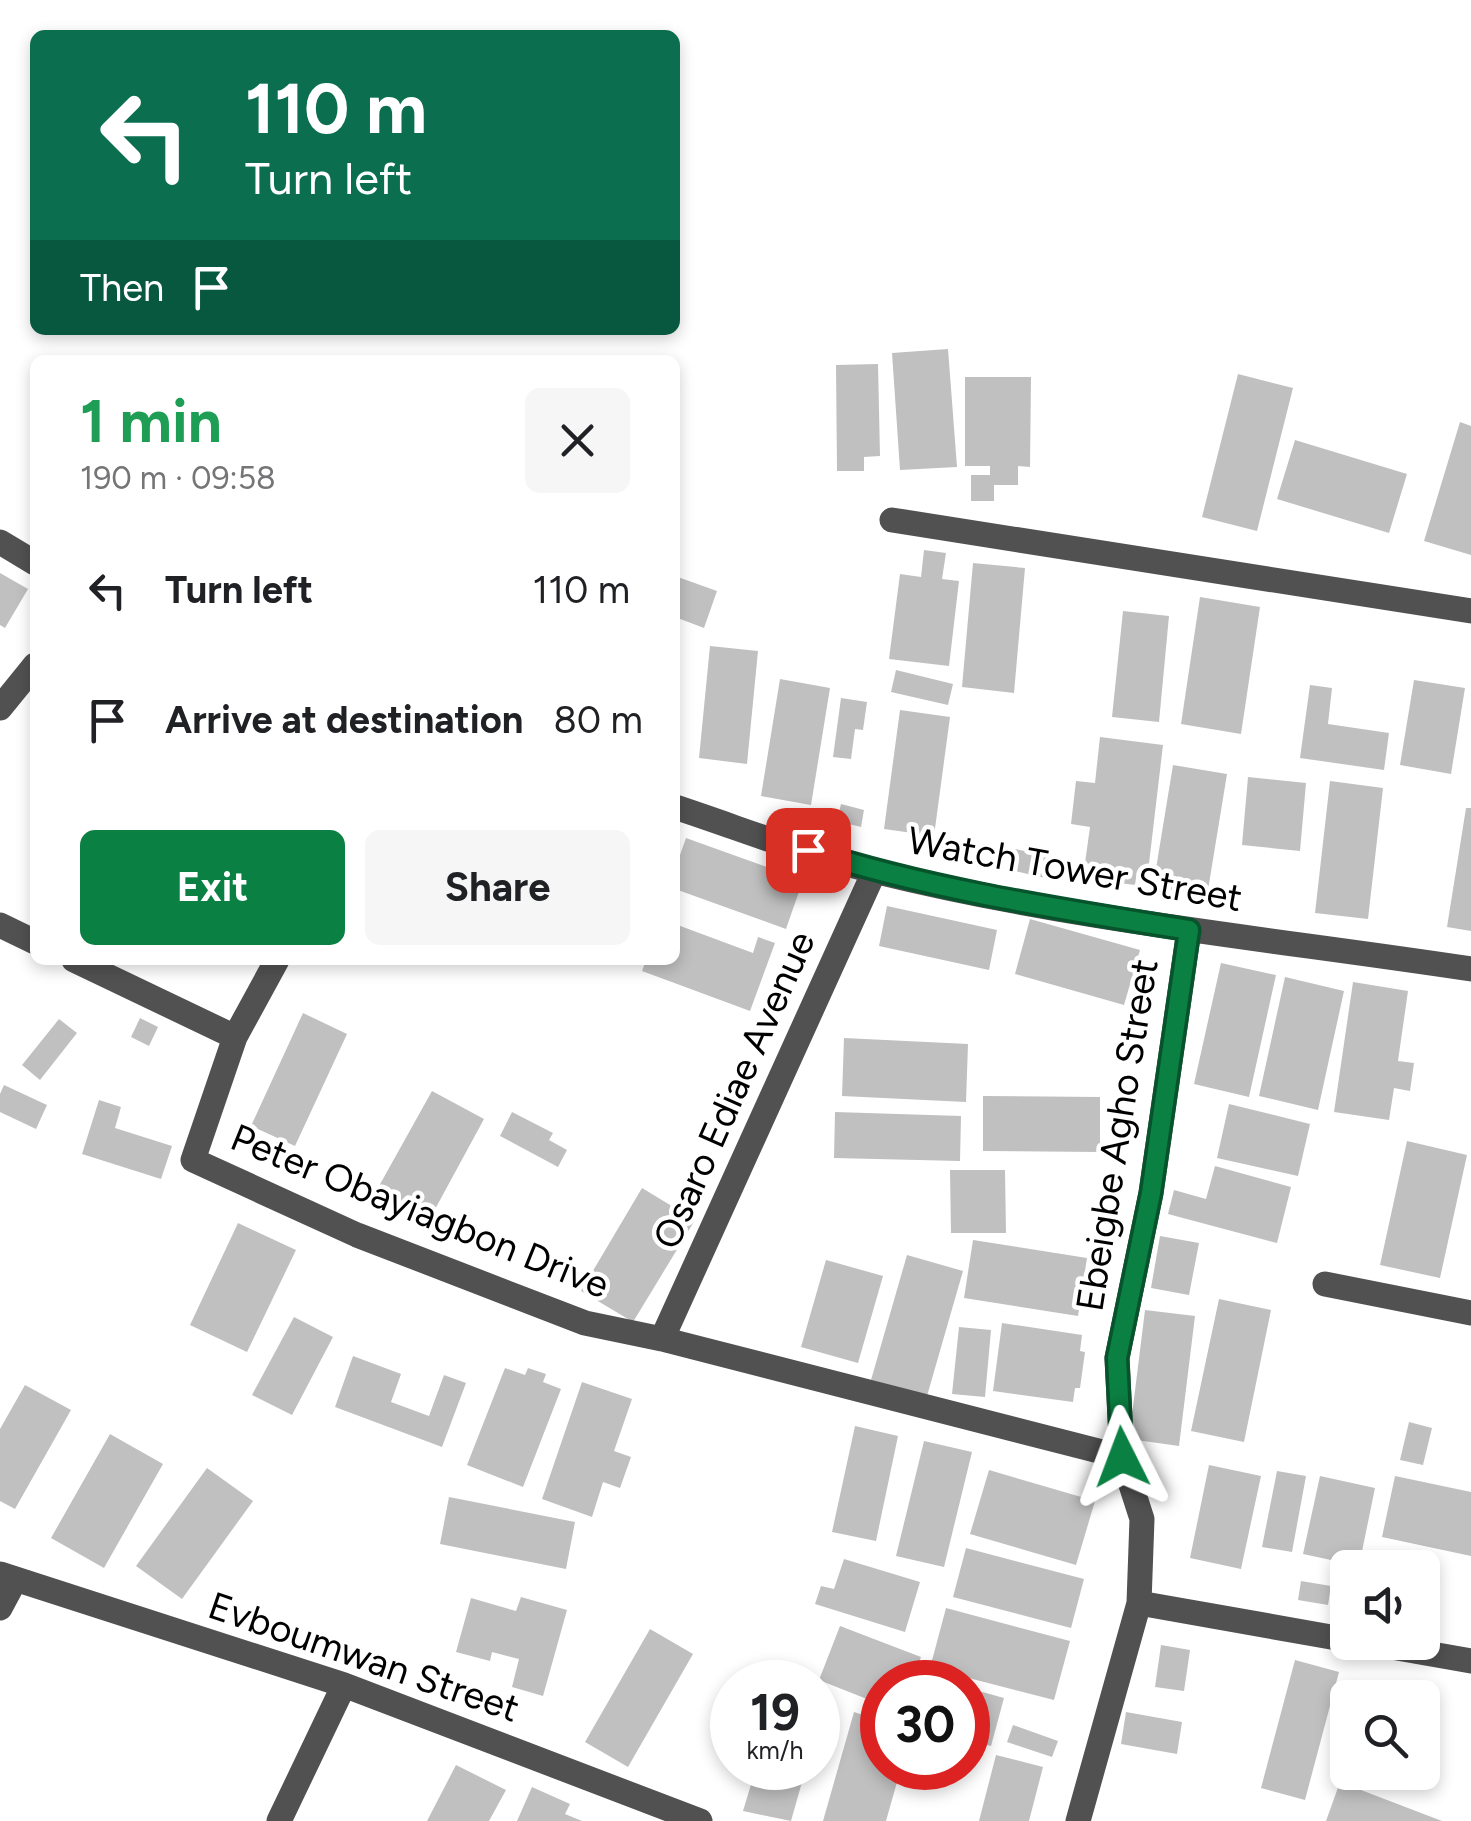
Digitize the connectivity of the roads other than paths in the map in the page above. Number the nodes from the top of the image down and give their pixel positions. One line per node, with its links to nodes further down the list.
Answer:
1 (892, 520): 4 (street)
2 (0, 542): 3 (street)
3 (30, 560)
4 (1471, 611)
5 (30, 671): 6 (street)
6 (0, 708)
7 (680, 809): 8 (street, Watch Tower Street)
8 (874, 872): 10 (street, Watch Tower Street); 18 (street, Osaro Ediae Avenue)
9 (0, 925): 11 (street)
10 (1189, 930): 14 (street, Watch Tower Street); 19 (street, Ebeigbe Agho Street)
11 (30, 940)
12 (84, 965): 15 (street)
13 (275, 965): 15 (street, Peter Obayiagbon Drive)
14 (1471, 969)
15 (235, 1037): 18 (street, Peter Obayiagbon Drive)
16 (1325, 1284): 17 (street)
17 (1471, 1313)
18 (662, 1339): 19 (street, Peter Obayiagbon Drive)
19 (1122, 1457): 21 (street, Ebeigbe Agho Street)
20 (8, 1577): 22 (street); 26 (street, Evboumwan Street)
21 (1139, 1604): 23 (street); 30 (street, Ebeigbe Agho Street)
22 (0, 1608)
23 (1330, 1637)
24 (1440, 1656): 25 (street)
25 (1471, 1662)
26 (344, 1684): 27 (street, Evboumwan Street); 28 (street)
27 (656, 1813): 29 (street, Evboumwan Street)
28 (279, 1821)
29 (700, 1821)
30 (1078, 1821)

